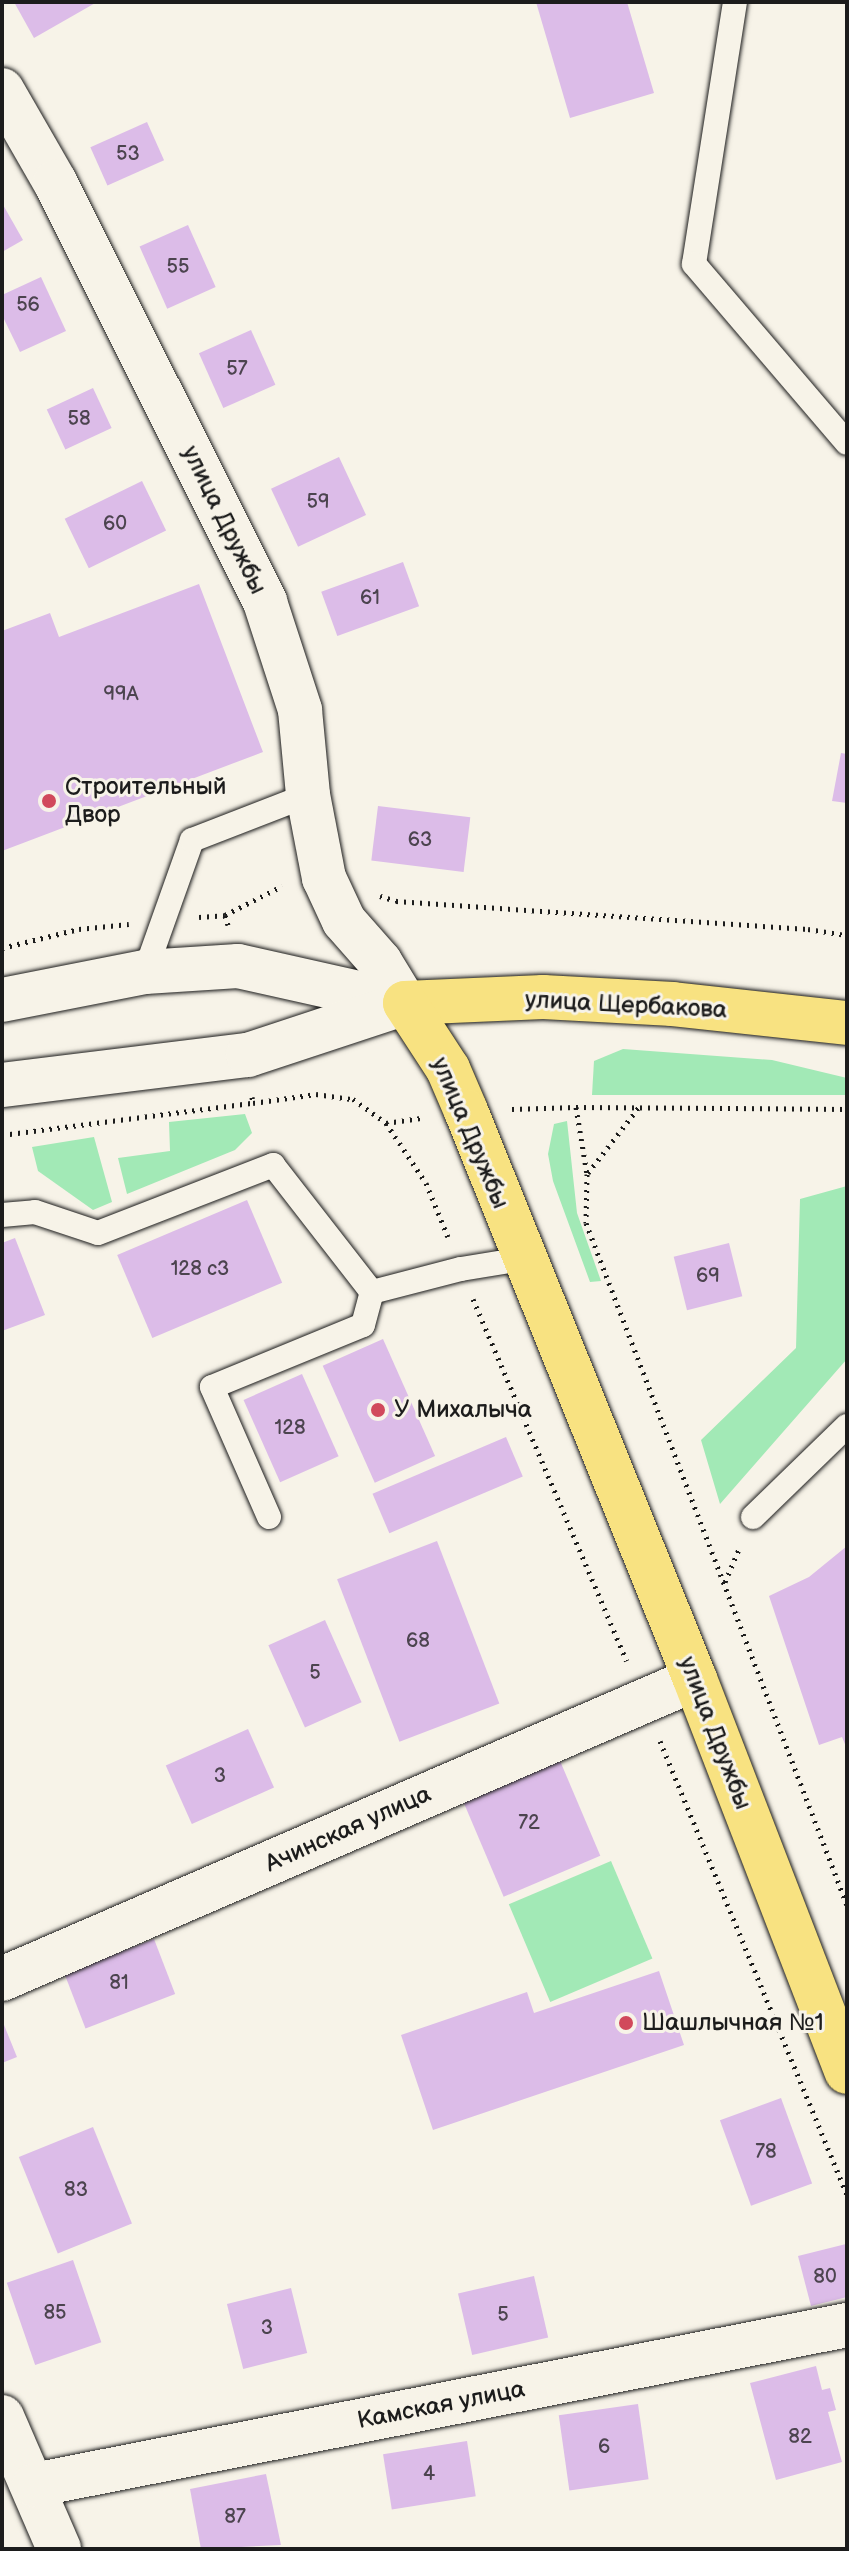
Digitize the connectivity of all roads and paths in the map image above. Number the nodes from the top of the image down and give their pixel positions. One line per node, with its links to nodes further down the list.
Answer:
1 (735, 2): 3 (lane)
2 (2, 90): 4 (street, улица Дружбы)
3 (847, 443)
4 (308, 795): 5 (street, улица Дружбы); 7 (lane)
5 (324, 878): 6 (path); 8 (path); 13 (street, улица Дружбы)
6 (225, 915): 7 (path); 10 (path)
7 (164, 920): 9 (path); 11 (lane)
8 (847, 935)
9 (2, 948)
10 (238, 966): 11 (street, улица Щербакова); 13 (street, улица Щербакова)
11 (145, 972): 12 (street, улица Щербакова)
12 (2, 1000)
13 (405, 1003): 14 (main road, улица Щербакова); 15 (street, улица Щербакова); 21 (main road, улица Дружбы)
14 (847, 1023)
15 (248, 1055): 16 (street, улица Щербакова); 17 (path)
16 (2, 1085)
17 (253, 1103): 22 (path); 23 (path)
18 (576, 1107): 19 (path); 21 (path); 24 (path)
19 (639, 1107): 20 (path); 24 (path)
20 (847, 1109)
21 (466, 1111): 22 (path); 26 (main road, улица Дружбы)
22 (386, 1123): 27 (path)
23 (2, 1135)
24 (587, 1174): 34 (path)
25 (2, 1215): 28 (lane)
26 (522, 1259): 27 (lane); 32 (main road, улица Дружбы)
27 (461, 1269): 28 (lane); 33 (path)
28 (372, 1292): 30 (lane)
29 (847, 1426): 31 (lane)
30 (269, 1517)
31 (753, 1517)
32 (695, 1679): 33 (street, Ачинская улица); 36 (main road, улица Дружбы)
33 (643, 1699): 35 (street, Ачинская улица); 37 (path)
34 (847, 1905)
35 (2, 1979)
36 (847, 2072)
37 (847, 2195)
38 (847, 2325): 40 (street, Камская улица)
39 (2, 2417): 40 (street)
40 (34, 2485): 41 (street)
41 (59, 2549)

